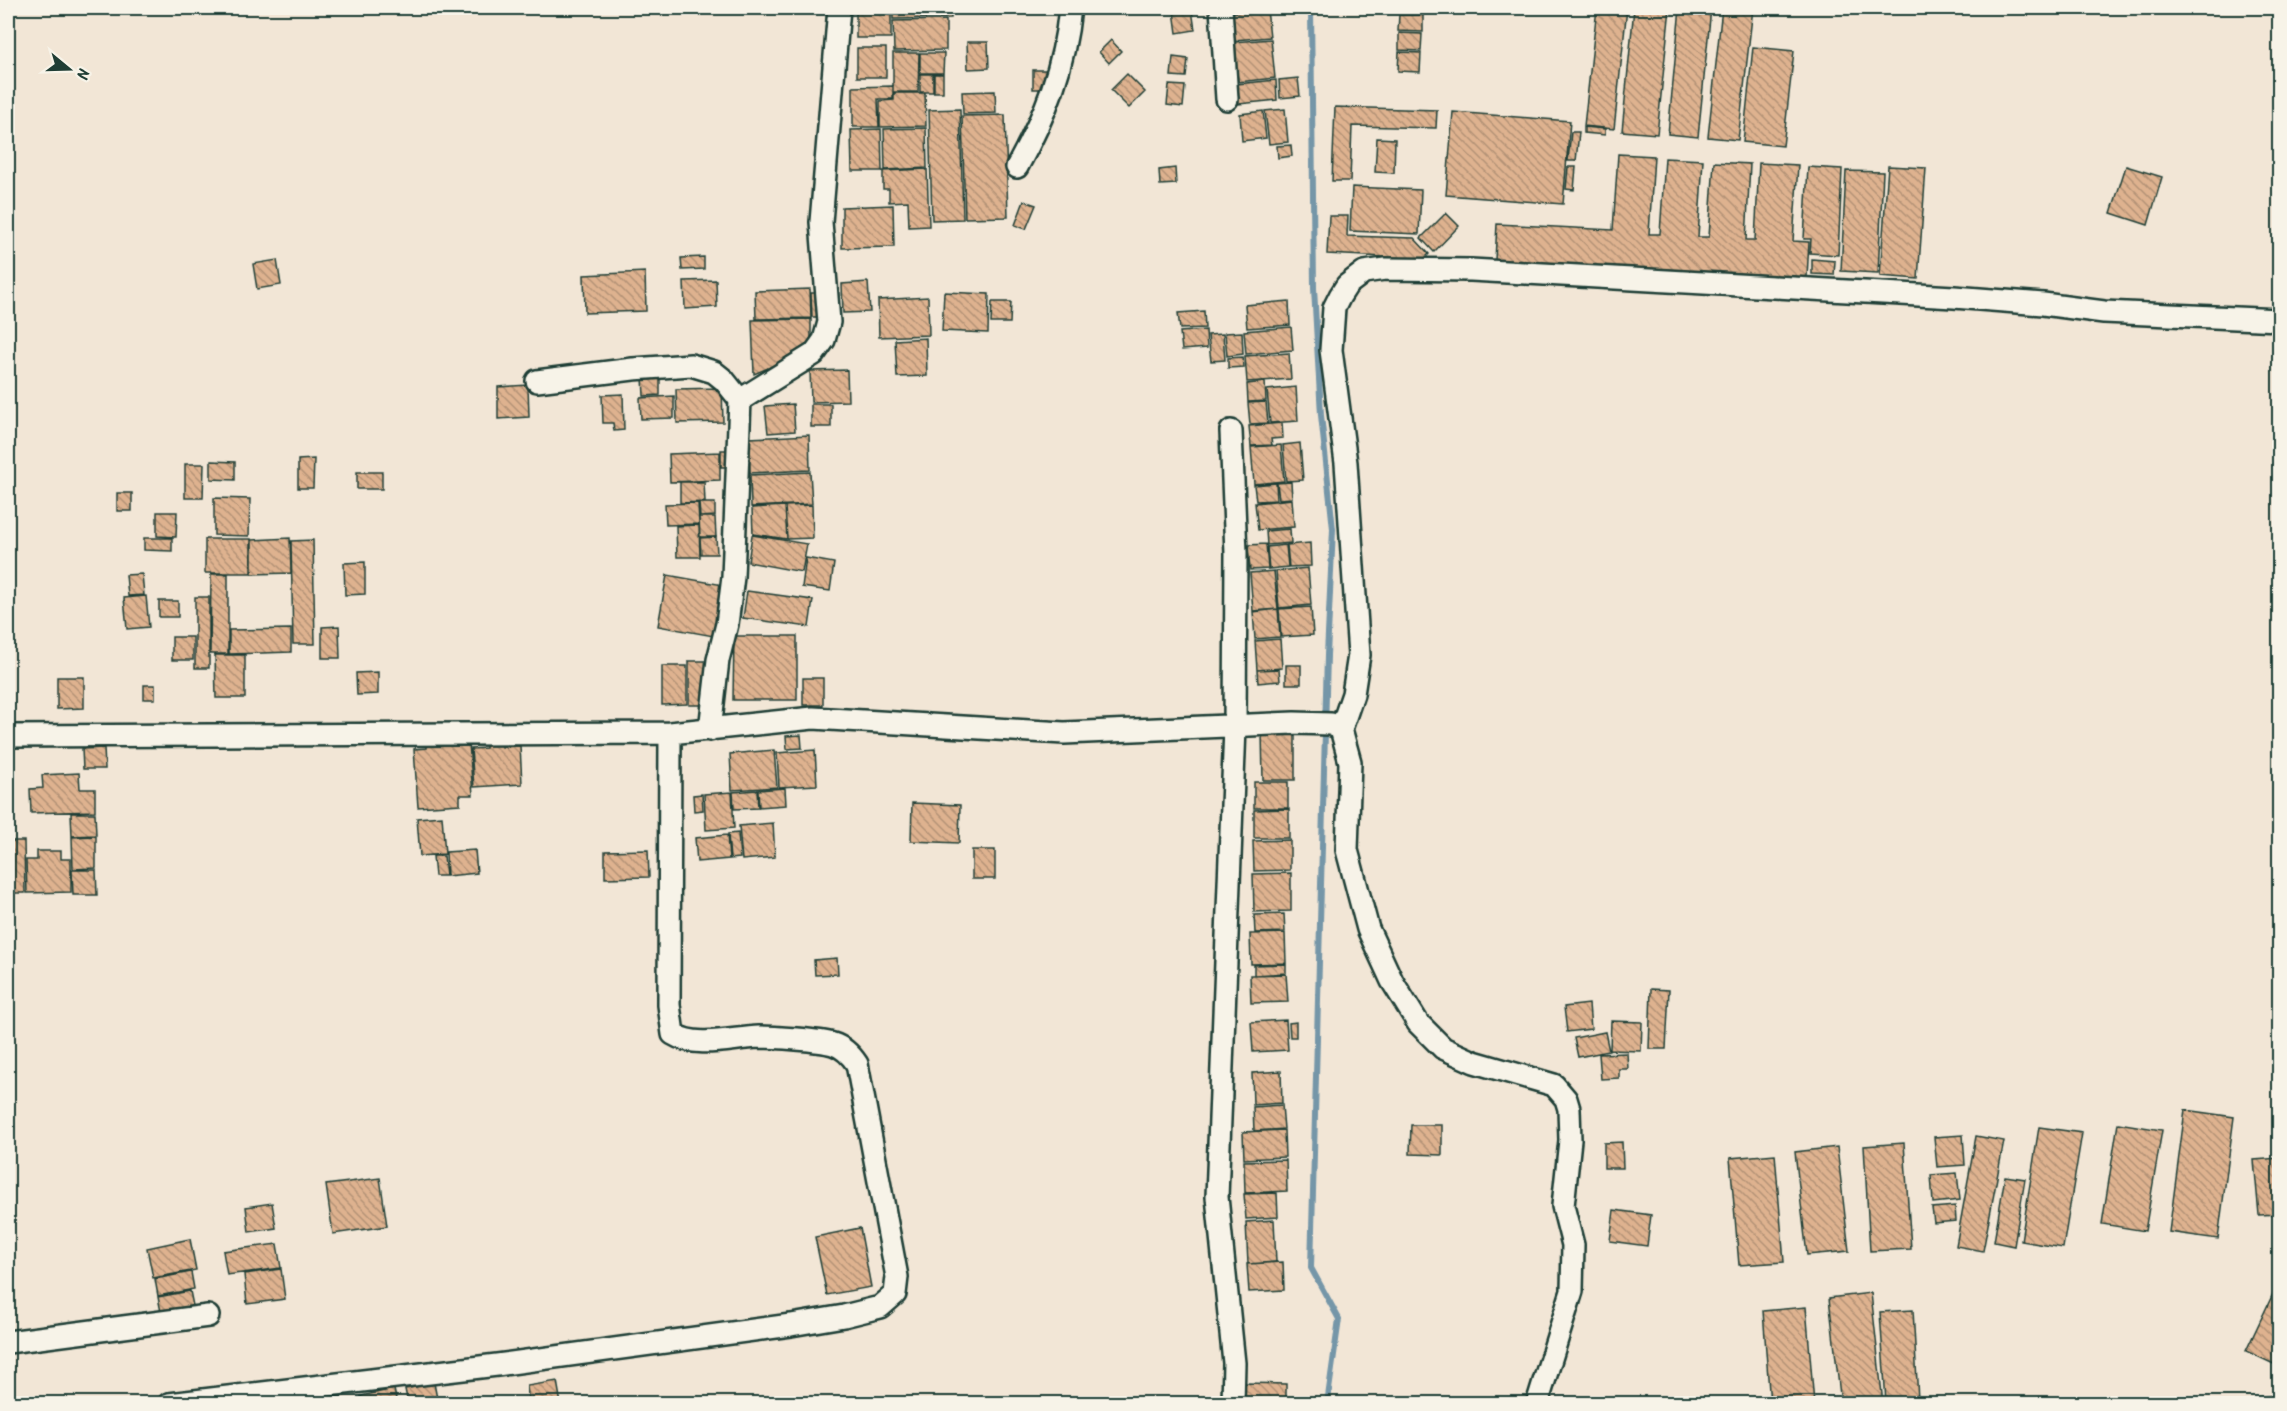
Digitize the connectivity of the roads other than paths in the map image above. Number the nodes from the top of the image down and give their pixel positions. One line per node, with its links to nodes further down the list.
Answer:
1 (839, 8): 8 (street)
2 (1070, 8): 5 (street)
3 (1221, 8): 4 (street)
4 (1227, 99)
5 (1017, 167)
6 (2280, 320): 10 (street)
7 (537, 381): 8 (street)
8 (740, 400): 12 (street)
9 (1231, 431): 11 (street)
10 (1336, 726): 11 (street); 19 (street)
11 (1235, 727): 12 (street); 18 (street)
12 (710, 730): 13 (street)
13 (670, 733): 14 (street); 17 (street)
14 (8, 736)
15 (208, 1316): 16 (street)
16 (8, 1342)
17 (169, 1404)
18 (1233, 1404)
19 (1537, 1404)

